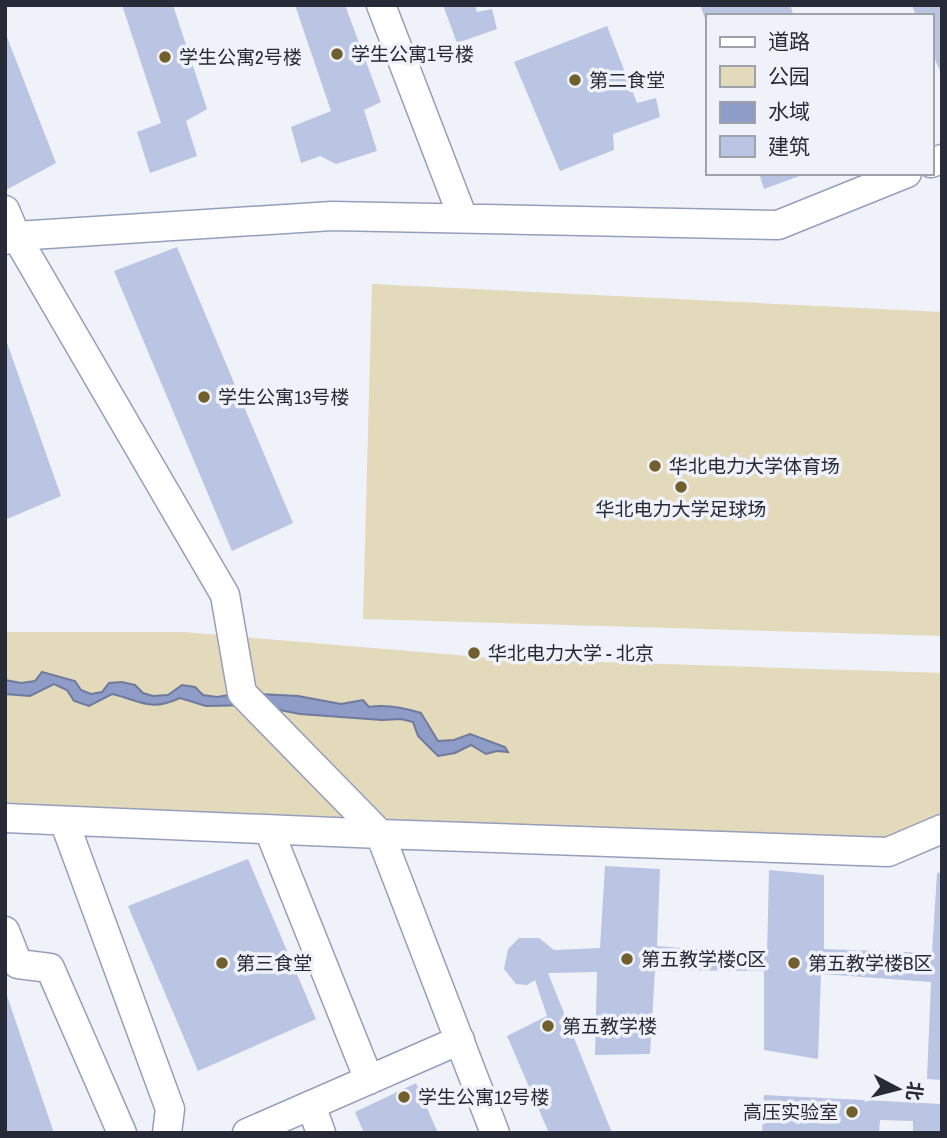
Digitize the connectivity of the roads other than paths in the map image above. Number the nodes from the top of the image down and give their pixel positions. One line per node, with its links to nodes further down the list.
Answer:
1 (381, 5): 4 (street)
2 (901, 175): 4 (street)
3 (5, 210): 5 (street)
4 (463, 218): 5 (street)
5 (11, 238): 10 (street)
6 (5, 818): 7 (street)
7 (64, 821): 9 (street); 16 (street)
8 (942, 829): 10 (street)
9 (269, 830): 10 (street); 13 (street)
10 (380, 834): 12 (street)
11 (5, 931): 15 (street)
12 (460, 1040): 13 (street); 19 (street)
13 (369, 1080): 14 (street)
14 (311, 1105): 17 (street); 18 (street)
15 (122, 1133)
16 (167, 1133)
17 (247, 1133)
18 (321, 1133)
19 (495, 1133)

